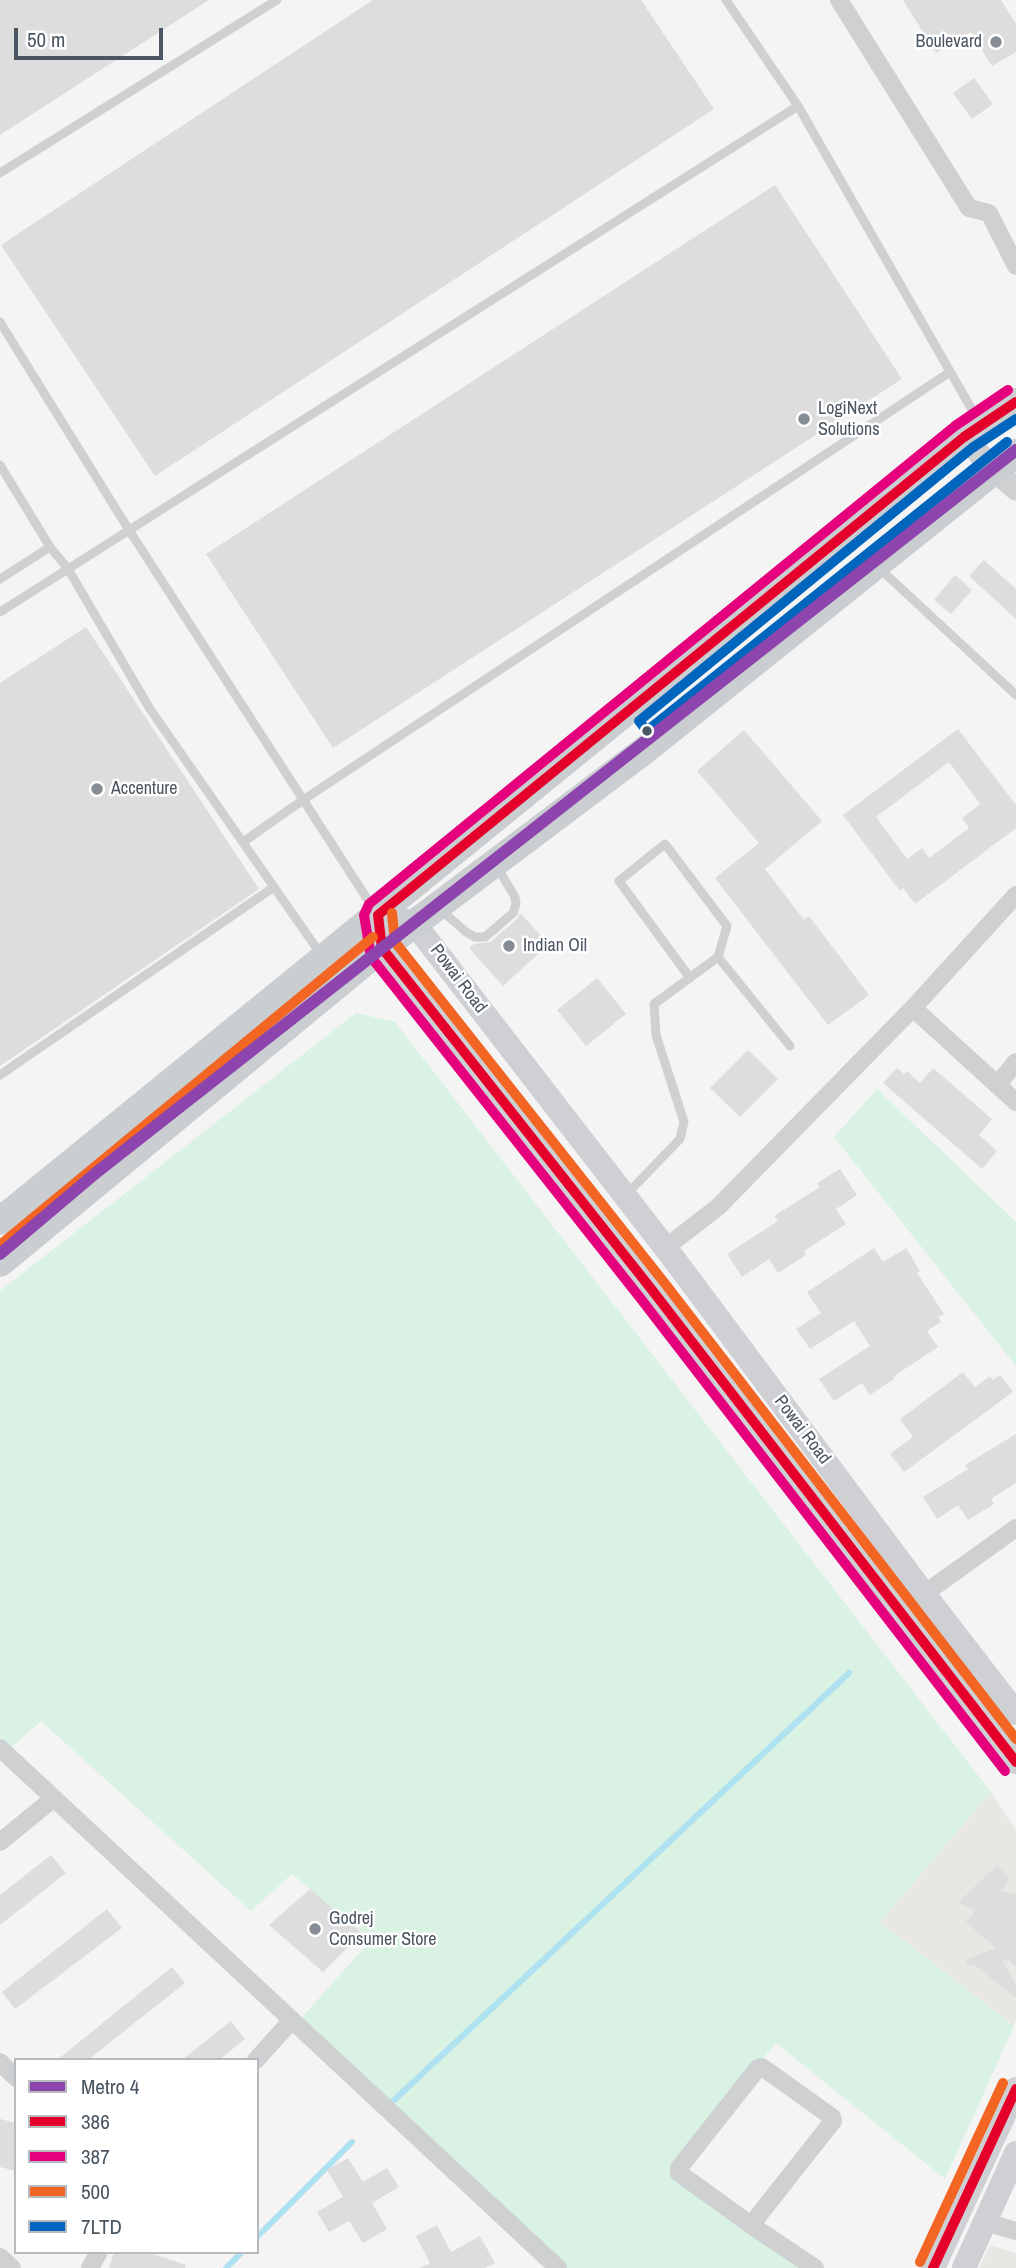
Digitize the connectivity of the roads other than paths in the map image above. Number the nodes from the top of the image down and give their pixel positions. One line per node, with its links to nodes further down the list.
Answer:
1 (277, 0): 5 (lane)
2 (726, 0): 4 (lane)
3 (839, 0): 6 (street)
4 (798, 106): 8 (lane); 14 (lane)
5 (0, 173)
6 (1016, 265)
7 (0, 322): 14 (lane)
8 (950, 372): 10 (lane); 23 (lane)
9 (1016, 402): 10 (main road)
10 (972, 431): 11 (street); 21 (main road)
11 (1005, 461): 13 (street); 16 (main road)
12 (0, 465): 15 (lane)
13 (1016, 489)
14 (129, 530): 17 (lane); 23 (lane)
15 (50, 547): 17 (lane); 18 (lane)
16 (875, 565): 20 (lane); 22 (main road)
17 (68, 569): 19 (lane); 24 (lane)
18 (0, 579)
19 (0, 612)
20 (1016, 695)
21 (619, 719): 22 (main road); 29 (main road)
22 (645, 750): 25 (main road)
23 (303, 800): 24 (lane); 29 (lane)
24 (243, 842): 26 (lane)
25 (495, 863): 28 (main road); 28 (lane)
26 (274, 887): 32 (lane); 37 (lane)
27 (1016, 895): 34 (street)
28 (425, 914): 29 (main road); 30 (main road); 40 (main road, Powai Road)
29 (378, 915): 30 (main road, Powai Road); 32 (main road)
30 (383, 948): 43 (main road); 48 (main road, Powai Road)
31 (718, 957): 33 (lane); 33 (lane); 35 (lane)
32 (323, 958): 41 (main road)
33 (690, 978): 40 (lane)
34 (913, 1008): 38 (street); 42 (street)
35 (790, 1046)
36 (1016, 1062): 38 (street)
37 (0, 1075)
38 (997, 1085): 39 (street)
39 (1016, 1102)
40 (624, 1197): 42 (main road, Powai Road)
41 (0, 1222)
42 (665, 1248): 45 (main road, Powai Road)
43 (0, 1263)
44 (1016, 1528): 45 (street)
45 (924, 1594): 46 (main road, Powai Road)
46 (1016, 1713)
47 (0, 1748): 49 (street)
48 (1016, 1762)
49 (54, 1798): 50 (street); 51 (street)
50 (0, 1842)
51 (292, 2020): 52 (street); 62 (street)
52 (258, 2058)
53 (0, 2062): 54 (street)
54 (14, 2076)
55 (1016, 2089): 64 (main road)
56 (1016, 2153): 57 (main road)
57 (985, 2222): 59 (street); 65 (main road)
58 (751, 2225): 58 (street); 63 (street)
59 (1016, 2231)
60 (0, 2257): 61 (street)
61 (12, 2268)
62 (558, 2268)
63 (815, 2268)
64 (933, 2268)
65 (964, 2268)

